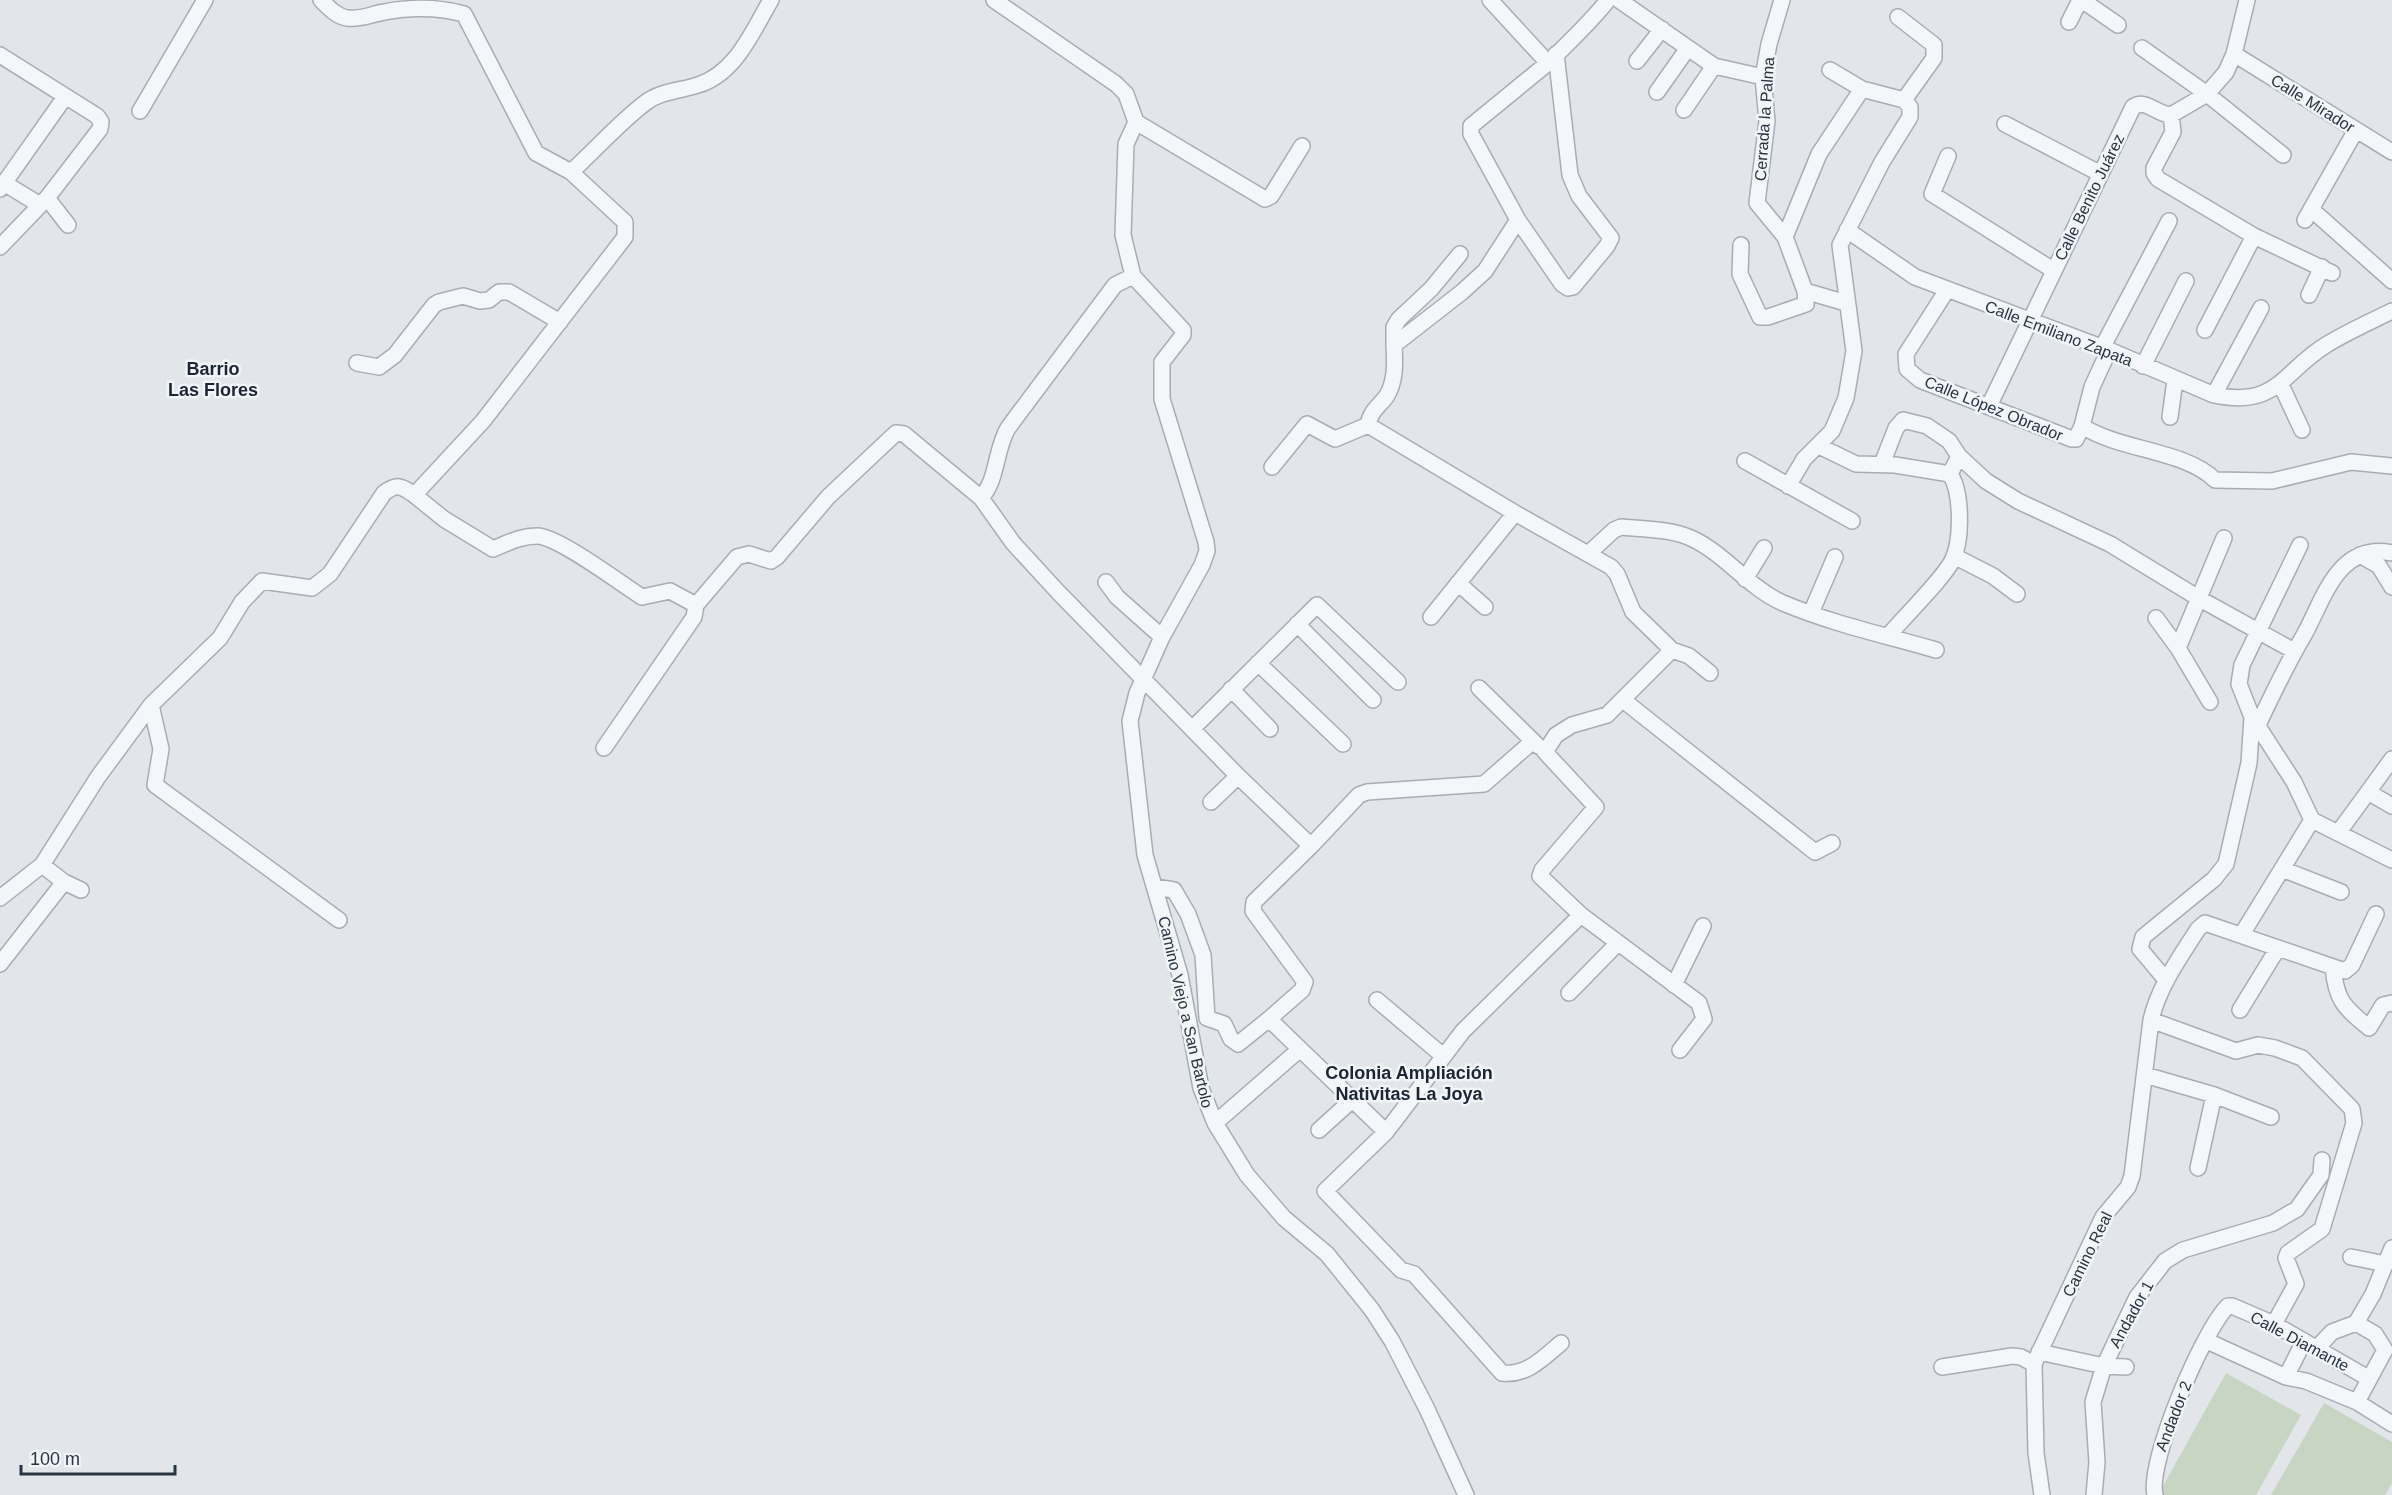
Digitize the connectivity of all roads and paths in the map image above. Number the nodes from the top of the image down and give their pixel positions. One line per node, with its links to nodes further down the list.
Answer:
1 (205, 0): 31 (street)
2 (321, 0): 40 (street)
3 (771, 0): 40 (street)
4 (994, 0): 33 (street)
5 (1490, 0): 20 (street)
6 (1608, 0): 20 (street)
7 (1619, 0): 11 (street)
8 (1782, 0): 24 (street, Cerrada la Palma)
9 (2081, 0): 13 (street); 14 (street)
10 (2247, 0): 18 (street)
11 (1637, 4): 15 (street)
12 (1898, 17): 29 (street)
13 (2069, 22)
14 (2118, 25)
15 (1662, 29): 16 (street); 21 (street)
16 (1688, 48): 22 (street); 26 (street)
17 (2142, 48): 27 (street)
18 (2234, 54): 27 (street); 35 (street, Calle Mirador)
19 (0, 55): 28 (street)
20 (1552, 59): 44 (street); 44 (street)
21 (1637, 62)
22 (1714, 66): 24 (street); 30 (street)
23 (1830, 70): 25 (street)
24 (1763, 77): 49 (street, Cerrada la Palma)
25 (1862, 89): 29 (street); 49 (street)
26 (1657, 92)
27 (2207, 94): 32 (street); 38 (street)
28 (65, 97): 42 (street); 43 (street)
29 (1904, 100): 47 (street)
30 (1684, 110)
31 (140, 111)
32 (2171, 114): 41 (street, Calle Benito Juárez); 48 (street)
33 (1136, 122): 36 (street); 54 (street)
34 (2005, 123): 41 (street)
35 (2356, 130): 37 (street, Calle Mirador); 56 (street)
36 (1302, 146)
37 (2392, 152)
38 (2283, 155)
39 (1948, 156): 53 (street)
40 (571, 172): 64 (street)
41 (2099, 173): 53 (street, Calle Benito Juárez)
42 (2, 186): 43 (street)
43 (43, 202): 46 (street); 51 (street)
44 (1518, 220): 66 (street)
45 (2169, 222): 67 (street)
46 (68, 225)
47 (1847, 230): 57 (street, Calle Emiliano Zapata); 60 (street)
48 (2254, 236): 59 (street); 65 (street)
49 (1785, 237): 58 (street, Cerrada la Palma)
50 (1741, 245): 58 (street)
51 (0, 247)
52 (1460, 254): 66 (street)
53 (2053, 270): 63 (street, Calle Benito Juárez)
54 (1132, 276): 87 (street); 112 (street, Camino Viejo a San Bartolo)
55 (2186, 281): 69 (street)
56 (2392, 281)
57 (1947, 290): 63 (street, Calle Emiliano Zapata); 73 (street, Calle López Obrador)
58 (1805, 291): 60 (street)
59 (2309, 295)
60 (1846, 303): 78 (street)
61 (2261, 308): 72 (street)
62 (2392, 311): 71 (street)
63 (2029, 321): 67 (street, Calle Emiliano Zapata); 73 (street, Calle Benito Juárez)
64 (560, 322): 68 (street); 86 (street)
65 (2205, 330)
66 (1394, 345): 75 (street)
67 (2105, 349): 69 (street, Calle Emiliano Zapata); 76 (street)
68 (357, 363)
69 (2144, 366): 70 (street, Calle Emiliano Zapata)
70 (2175, 380): 72 (street, Calle Emiliano Zapata); 74 (street)
71 (2281, 385): 72 (street, Calle Emiliano Zapata); 77 (street)
72 (2214, 395)
73 (1989, 406): 76 (street, Calle López Obrador)
74 (2170, 417)
75 (1368, 424): 82 (street); 88 (street)
76 (2082, 426): 83 (street, Calle López Obrador)
77 (2302, 430)
78 (1819, 446): 81 (street); 85 (street)
79 (1959, 456): 81 (street); 84 (street); 103 (street)
80 (1745, 461): 85 (street)
81 (1882, 464): 84 (street)
82 (1272, 466)
83 (2392, 466)
84 (1950, 474): 97 (street)
85 (1788, 486): 89 (street)
86 (413, 494): 104 (street); 126 (street)
87 (981, 498): 104 (street); 119 (street)
88 (1515, 513): 94 (street); 100 (street)
89 (1852, 521)
90 (2224, 538): 103 (street)
91 (2300, 545): 110 (street)
92 (1764, 548): 98 (street)
93 (2392, 553): 95 (street)
94 (1589, 554): 98 (street); 114 (street)
95 (2360, 555): 101 (street); 116 (street)
96 (1835, 556): 106 (street)
97 (1954, 556): 102 (street); 111 (street)
98 (1745, 579): 106 (street)
99 (1106, 582): 112 (street)
100 (1458, 583): 105 (street); 107 (street)
101 (2392, 587)
102 (2018, 594)
103 (2200, 599): 110 (street); 113 (street)
104 (696, 605): 132 (street)
105 (1485, 607)
106 (1811, 614): 111 (street)
107 (1431, 617)
108 (2156, 618): 113 (street)
109 (1297, 624): 117 (street); 120 (street); 123 (street)
110 (2259, 631): 116 (street); 127 (street)
111 (1888, 636): 115 (street)
112 (1162, 637): 119 (street, Camino Viejo a San Bartolo)
113 (2178, 648): 125 (street)
114 (1672, 650): 118 (street); 124 (street)
115 (1936, 650)
116 (2294, 651): 127 (street)
117 (1258, 663): 122 (street); 131 (street)
118 (1710, 673)
119 (1144, 681): 128 (street); 147 (street, Camino Viejo a San Bartolo)
120 (1398, 682)
121 (1479, 688): 130 (street)
122 (1231, 689): 128 (street); 129 (street)
123 (1373, 700)
124 (1623, 700): 133 (street); 141 (street)
125 (2210, 702)
126 (151, 705): 144 (street); 153 (street)
127 (2255, 721): 139 (street); 160 (street)
128 (1193, 728): 135 (street)
129 (1270, 729)
130 (1533, 741): 133 (street); 142 (street)
131 (1343, 744)
132 (604, 748)
133 (1545, 753): 152 (street)
134 (2392, 759): 136 (street)
135 (1238, 776): 137 (street); 142 (street)
136 (2368, 792): 138 (street); 140 (street)
137 (1211, 802)
138 (2392, 806)
139 (2312, 820): 140 (street); 145 (street)
140 (2338, 833): 143 (street)
141 (1832, 843)
142 (1311, 846): 166 (street)
143 (2392, 861)
144 (42, 865): 146 (street); 150 (street)
145 (2282, 869): 149 (street); 155 (street)
146 (64, 882): 148 (street); 158 (street)
147 (1155, 886): 166 (street); 175 (street, Camino Viejo a San Bartolo)
148 (81, 890)
149 (2341, 892)
150 (0, 898)
151 (2376, 914): 159 (street)
152 (1581, 915): 156 (street); 170 (street)
153 (339, 920)
154 (1703, 926): 161 (street)
155 (2242, 934): 157 (street); 160 (street, Camino Real)
156 (1618, 942): 161 (street); 162 (street)
157 (2278, 948): 159 (street); 165 (street)
158 (0, 964)
159 (2333, 967): 164 (street)
160 (2166, 980): 167 (street, Camino Real)
161 (1674, 985): 169 (street)
162 (1569, 993)
163 (1377, 1000): 170 (street)
164 (2392, 1003)
165 (2240, 1010)
166 (1269, 1019): 168 (street)
167 (2151, 1020): 171 (street, Camino Real); 185 (street)
168 (1299, 1050): 173 (street); 175 (street)
169 (1680, 1050)
170 (1442, 1055): 177 (street)
171 (2145, 1075): 172 (street); 190 (street, Camino Real)
172 (2214, 1095): 174 (street); 179 (street)
173 (1351, 1101): 176 (street); 177 (street)
174 (2271, 1117)
175 (1215, 1123): 198 (street, Camino Viejo a San Bartolo)
176 (1319, 1130)
177 (1386, 1132): 187 (street)
178 (2322, 1160): 191 (street, Andador 1)
179 (2198, 1168)
180 (2392, 1248): 182 (street)
181 (2351, 1257): 182 (street)
182 (2386, 1264): 184 (street)
183 (2232, 1306): 185 (street, Calle Diamante); 186 (street, Andador 2)
184 (2356, 1323): 188 (street); 189 (street)
185 (2274, 1324): 188 (street, Calle Diamante)
186 (2207, 1341): 194 (street); 201 (street, Andador 2)
187 (1561, 1343)
188 (2311, 1344): 194 (street); 195 (street, Calle Diamante)
189 (2388, 1353): 195 (street)
190 (2037, 1358): 191 (street); 192 (street); 199 (street, Camino Real)
191 (2104, 1366): 193 (street); 200 (street, Andador 1)
192 (1942, 1367)
193 (2126, 1367)
194 (2286, 1377): 196 (street)
195 (2368, 1378): 196 (street)
196 (2357, 1402): 197 (street)
197 (2392, 1424)
198 (1466, 1495)
199 (2042, 1495)
200 (2094, 1495)
201 (2155, 1495)

